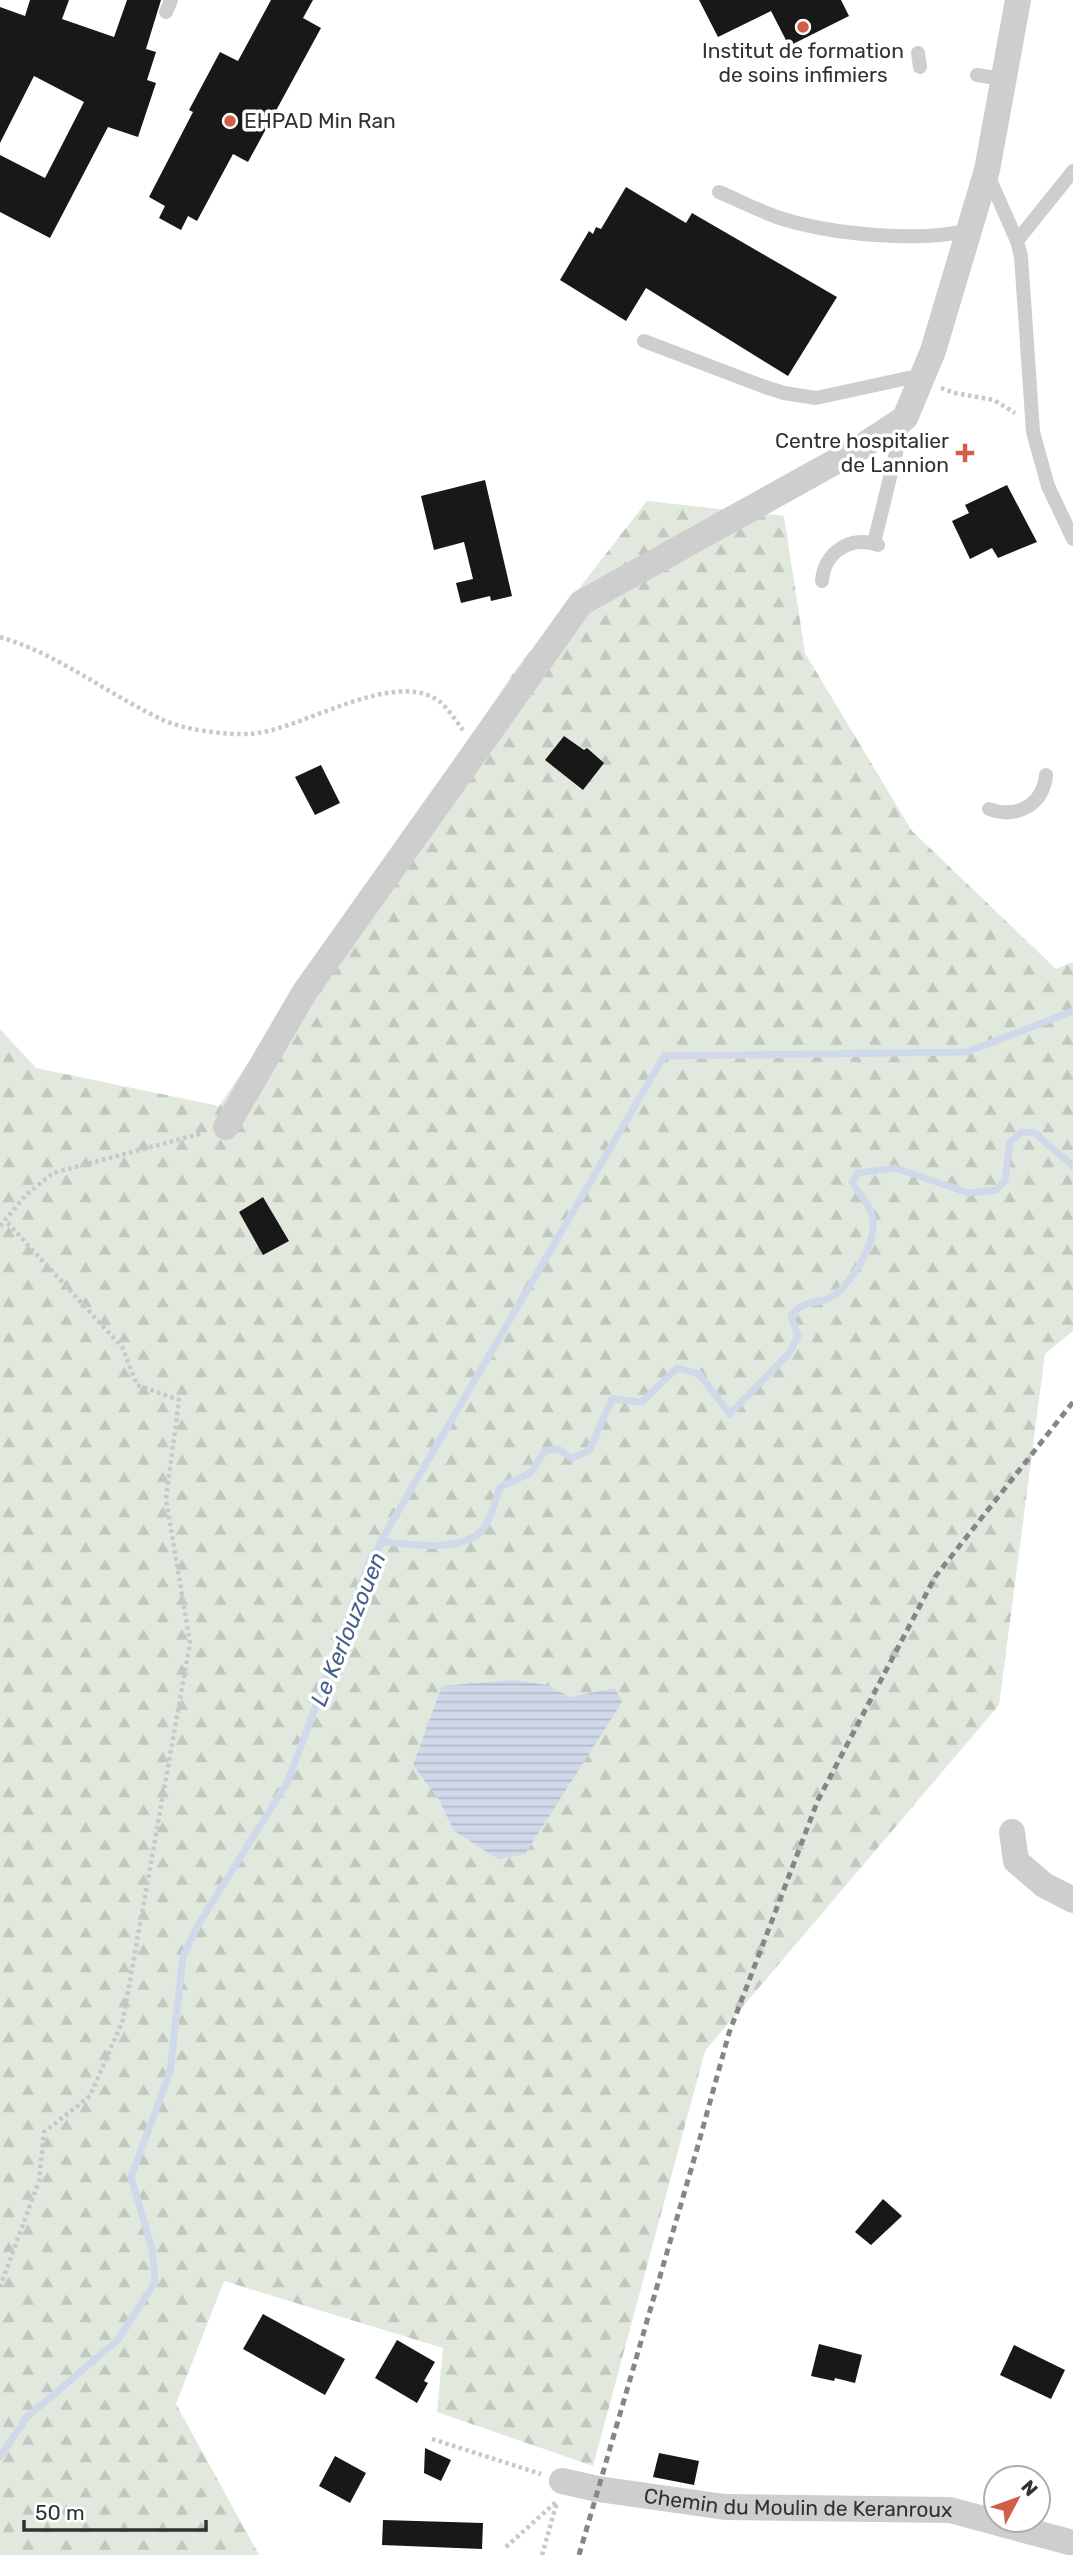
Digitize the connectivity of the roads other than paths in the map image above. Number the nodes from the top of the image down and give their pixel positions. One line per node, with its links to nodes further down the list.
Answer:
1 (1018, 0): 3 (street)
2 (976, 75): 3 (lane)
3 (1003, 79): 4 (street)
4 (987, 170): 7 (street); 8 (lane)
5 (1073, 171): 8 (lane)
6 (719, 192): 7 (lane)
7 (969, 230): 10 (street)
8 (1017, 241): 12 (lane)
9 (644, 341): 10 (lane)
10 (921, 379): 11 (street)
11 (905, 418): 13 (lane); 16 (street)
12 (1073, 539)
13 (822, 581)
14 (1046, 775): 15 (lane)
15 (989, 809)
16 (226, 1127)
17 (1012, 1832): 18 (street)
18 (1073, 1900)
19 (559, 2491): 20 (street, Chemin du Moulin de Keranroux)
20 (1073, 2543)

